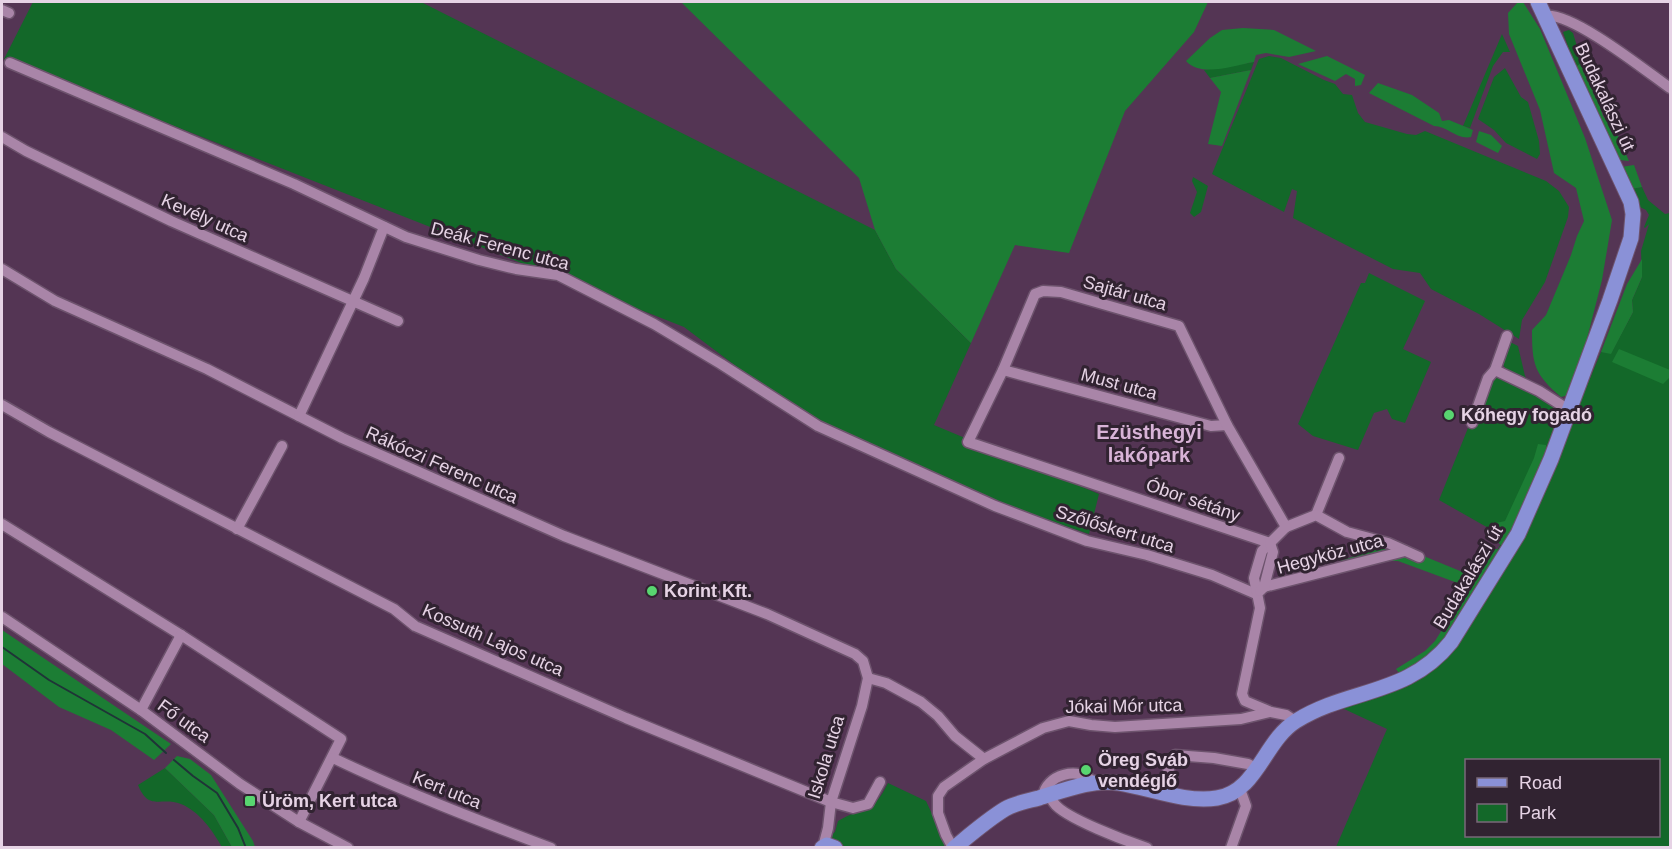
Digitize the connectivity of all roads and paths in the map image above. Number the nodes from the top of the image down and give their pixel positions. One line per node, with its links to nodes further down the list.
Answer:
1 (1541, 9): 3 (street); 13 (main road, Budakalászi út)
2 (10, 63): 5 (street, Deák Ferenc utca)
3 (1671, 88)
4 (2, 137): 7 (street, Kevély utca)
5 (384, 227): 7 (street); 19 (street, Deák Ferenc utca)
6 (2, 269): 14 (street, Rákóczi Ferenc utca)
7 (353, 300): 8 (street, Kevély utca); 14 (street)
8 (398, 321)
9 (1507, 336): 11 (street)
10 (1003, 370): 16 (street, Must utca); 16 (street, Sajtár utca); 24 (street, Óbor sétány)
11 (1495, 370): 13 (street); 15 (street)
12 (2, 405): 23 (street, Kossuth Lajos utca)
13 (1569, 410): 33 (main road, Budakalászi út)
14 (299, 416): 30 (street, Rákóczi Ferenc utca)
15 (1472, 423)
16 (1227, 425): 22 (street)
17 (282, 446): 23 (street)
18 (1339, 458): 20 (street)
19 (966, 493): 27 (street, Szőlőskert utca)
20 (1316, 515): 22 (street); 25 (street)
21 (2, 524): 29 (street)
22 (1286, 527): 24 (street)
23 (237, 529): 41 (street, Kossuth Lajos utca)
24 (1270, 543): 27 (street)
25 (1405, 551): 26 (street); 27 (street, Hegyköz utca)
26 (1419, 557)
27 (1260, 591): 32 (street)
28 (2, 617): 31 (street, Fő utca)
29 (181, 635): 31 (street); 34 (street)
30 (868, 678): 35 (street); 41 (street, Iskola utca)
31 (141, 710): 42 (street, Fő utca)
32 (1271, 712): 33 (street); 35 (street, Jókai Mór utca)
33 (1295, 722): 36 (main road, Budakalászi út)
34 (333, 758): 42 (street); 45 (street, Kert utca)
35 (984, 759): 47 (street, Jókai Mór utca)
36 (1256, 768): 38 (main road, Budakalászi út); 39 (street)
37 (880, 782): 41 (street, Kossuth Lajos utca)
38 (1240, 789): 39 (main road); 49 (street)
39 (1162, 792): 40 (main road)
40 (1046, 796): 47 (main road); 48 (street)
41 (831, 802): 43 (street, Iskola utca)
42 (299, 822): 44 (street, Fő utca)
43 (823, 847): 46 (main road)
44 (348, 848)
45 (551, 848)
46 (835, 848)
47 (954, 848)
48 (1147, 848)
49 (1231, 848)

